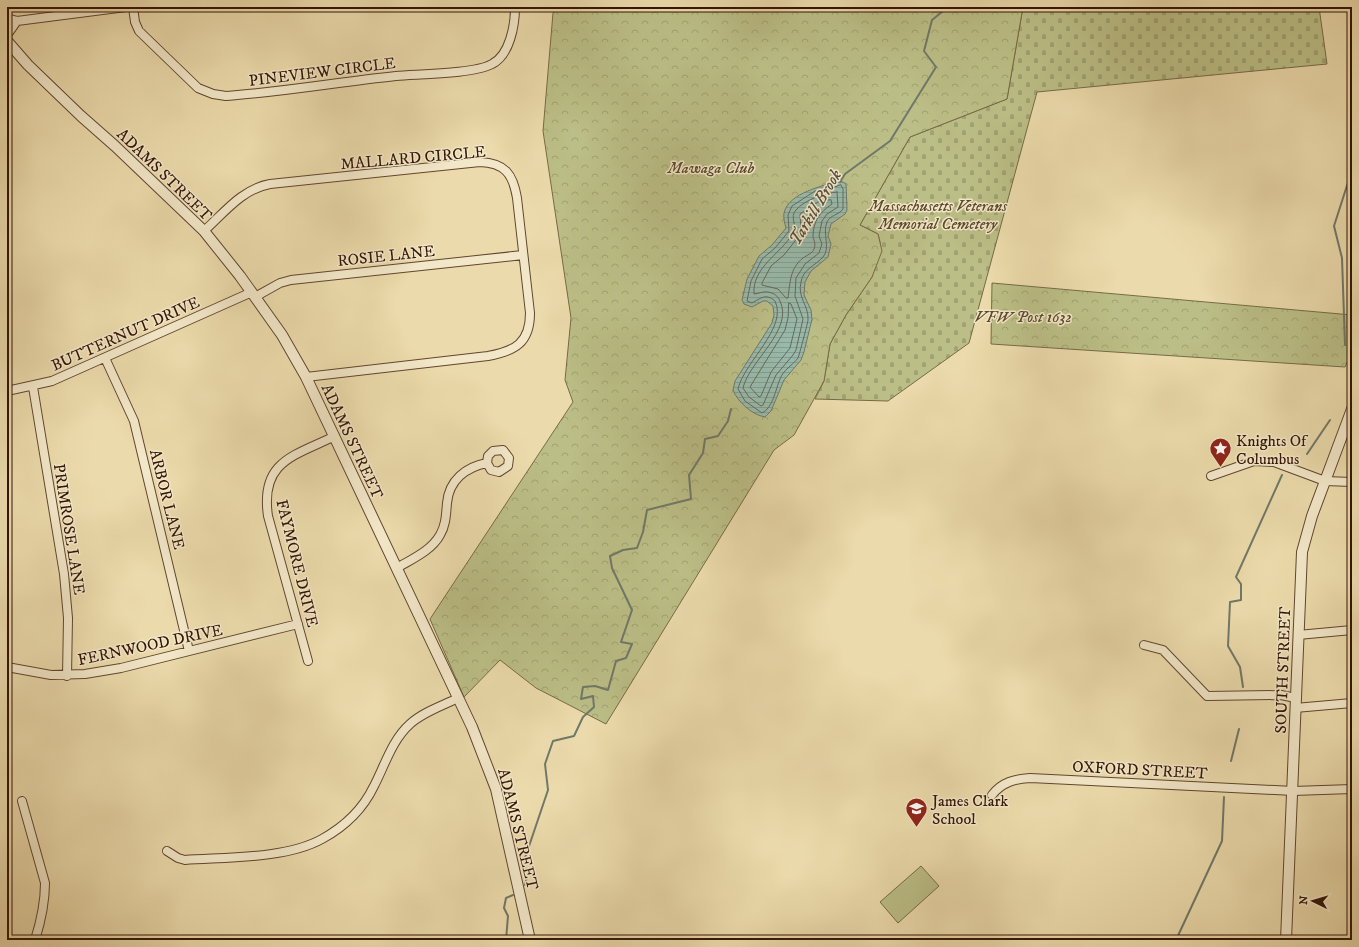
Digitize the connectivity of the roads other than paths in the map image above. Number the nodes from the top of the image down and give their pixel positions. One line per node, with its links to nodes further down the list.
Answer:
1 (126, 7): 5 (street)
2 (133, 7): 3 (street, PINEVIEW CIRCLE)
3 (515, 7)
4 (7, 18): 5 (street)
5 (17, 20): 6 (street)
6 (7, 35)
7 (7, 41): 8 (street, ADAMS STREET)
8 (204, 231): 9 (street, MALLARD CIRCLE); 10 (street, ADAMS STREET)
9 (523, 255): 10 (street, ROSIE LANE); 12 (street, MALLARD CIRCLE)
10 (254, 295): 11 (street, BUTTERNUT DRIVE); 12 (street, ADAMS STREET)
11 (105, 358): 13 (street, BUTTERNUT DRIVE); 26 (street, ARBOR LANE)
12 (306, 378): 16 (street, ADAMS STREET)
13 (33, 387): 14 (street, BUTTERNUT DRIVE); 29 (street, PRIMROSE LANE)
14 (7, 391)
15 (1352, 410): 19 (street, SOUTH STREET)
16 (335, 436): 21 (street, ADAMS STREET); 22 (street, FAYMORE DRIVE)
17 (487, 463): 21 (street)
18 (1211, 476): 19 (street)
19 (1325, 481): 20 (street); 24 (street, SOUTH STREET)
20 (1352, 482)
21 (397, 568): 30 (street, ADAMS STREET)
22 (298, 624): 26 (street, FERNWOOD DRIVE); 27 (street, FAYMORE DRIVE)
23 (1352, 630): 24 (street)
24 (1298, 635): 31 (street, SOUTH STREET)
25 (1144, 645): 31 (street)
26 (189, 651): 29 (street, FERNWOOD DRIVE)
27 (308, 661)
28 (7, 667): 29 (street, FERNWOOD DRIVE)
29 (67, 676)
30 (458, 698): 37 (street); 39 (street, ADAMS STREET)
31 (1295, 703): 32 (street); 34 (street, SOUTH STREET)
32 (1352, 703)
33 (1352, 789): 34 (street, OXFORD STREET)
34 (1293, 791): 35 (street, OXFORD STREET); 40 (street, SOUTH STREET)
35 (992, 795)
36 (22, 801): 38 (street)
37 (167, 851)
38 (35, 940)
39 (530, 940)
40 (1286, 940)

